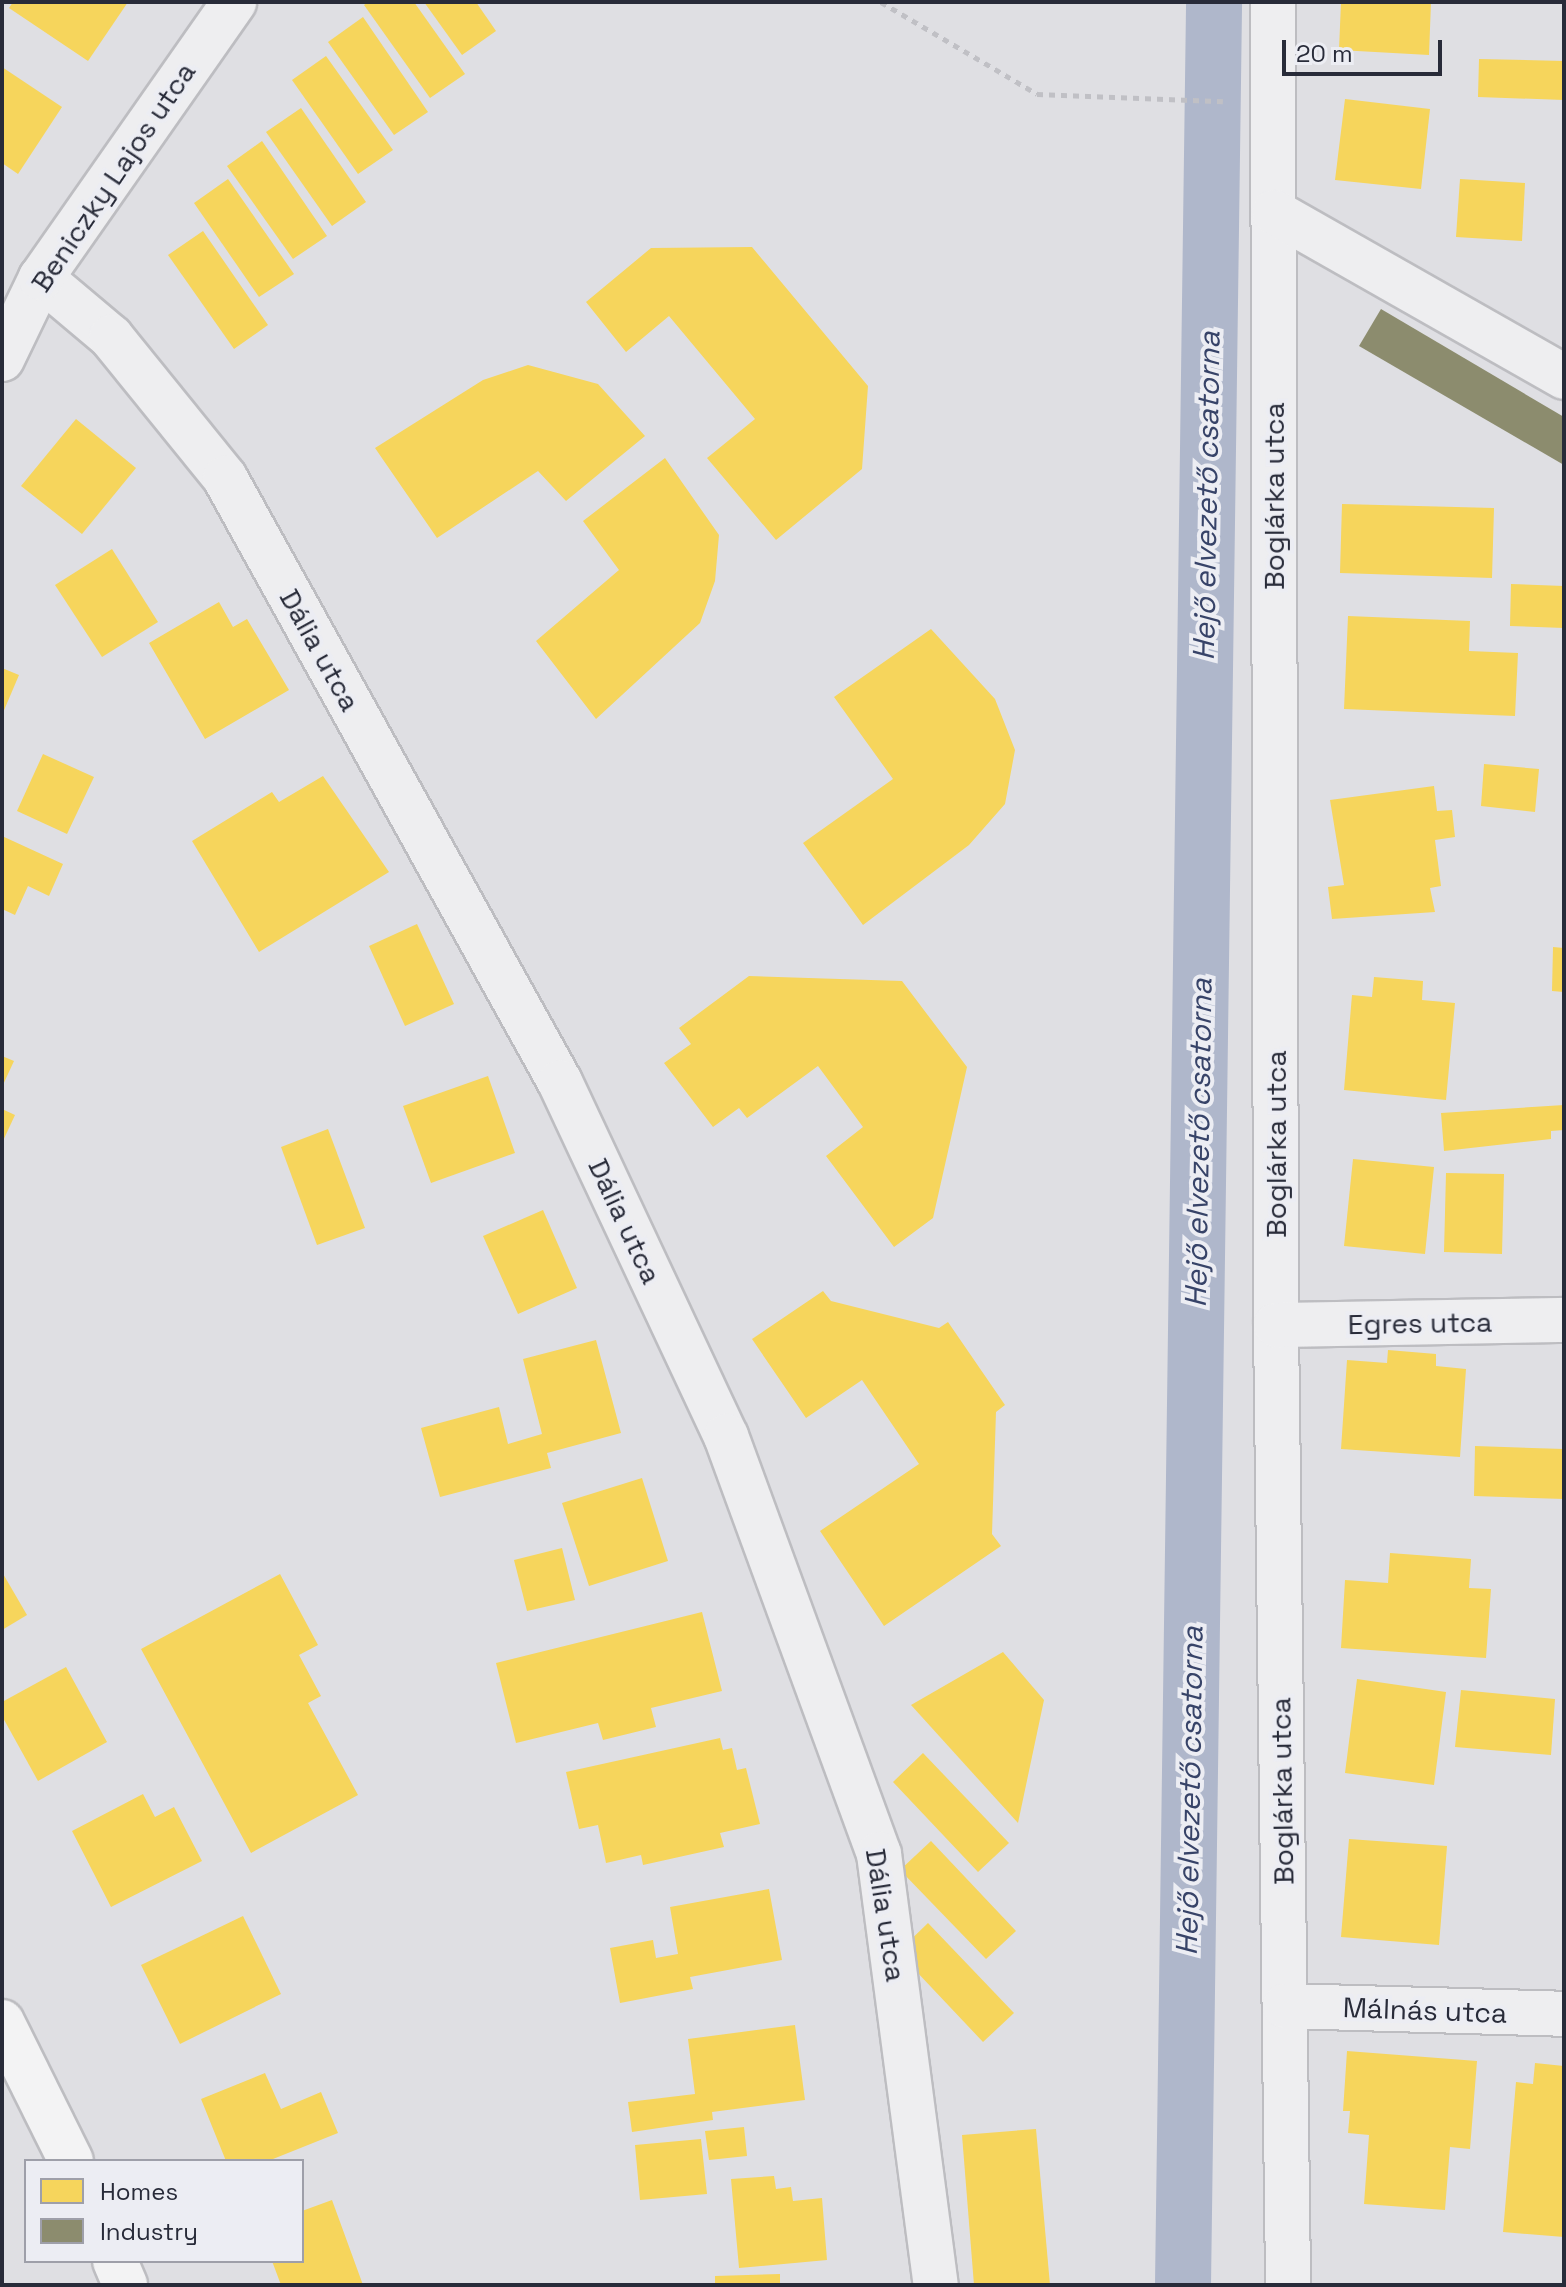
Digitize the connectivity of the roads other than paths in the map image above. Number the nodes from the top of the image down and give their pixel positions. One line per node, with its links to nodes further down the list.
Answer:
1 (234, 2): 4 (street, Beniczky Lajos utca)
2 (1273, 2): 3 (street, Boglárka utca)
3 (1274, 212): 6 (street); 8 (street, Boglárka utca)
4 (41, 278): 5 (street, Beniczky Lajos utca); 15 (street, Dália utca)
5 (2, 359)
6 (1564, 377)
7 (1564, 1320): 8 (street, Egres utca)
8 (1276, 1325): 9 (street, Boglárka utca)
9 (1285, 2006): 10 (street, Málnás utca); 16 (street, Boglárka utca)
10 (1564, 2014)
11 (2, 2022): 12 (main road)
12 (70, 2159)
13 (116, 2263): 14 (main road)
14 (125, 2285)
15 (936, 2285)
16 (1288, 2285)

